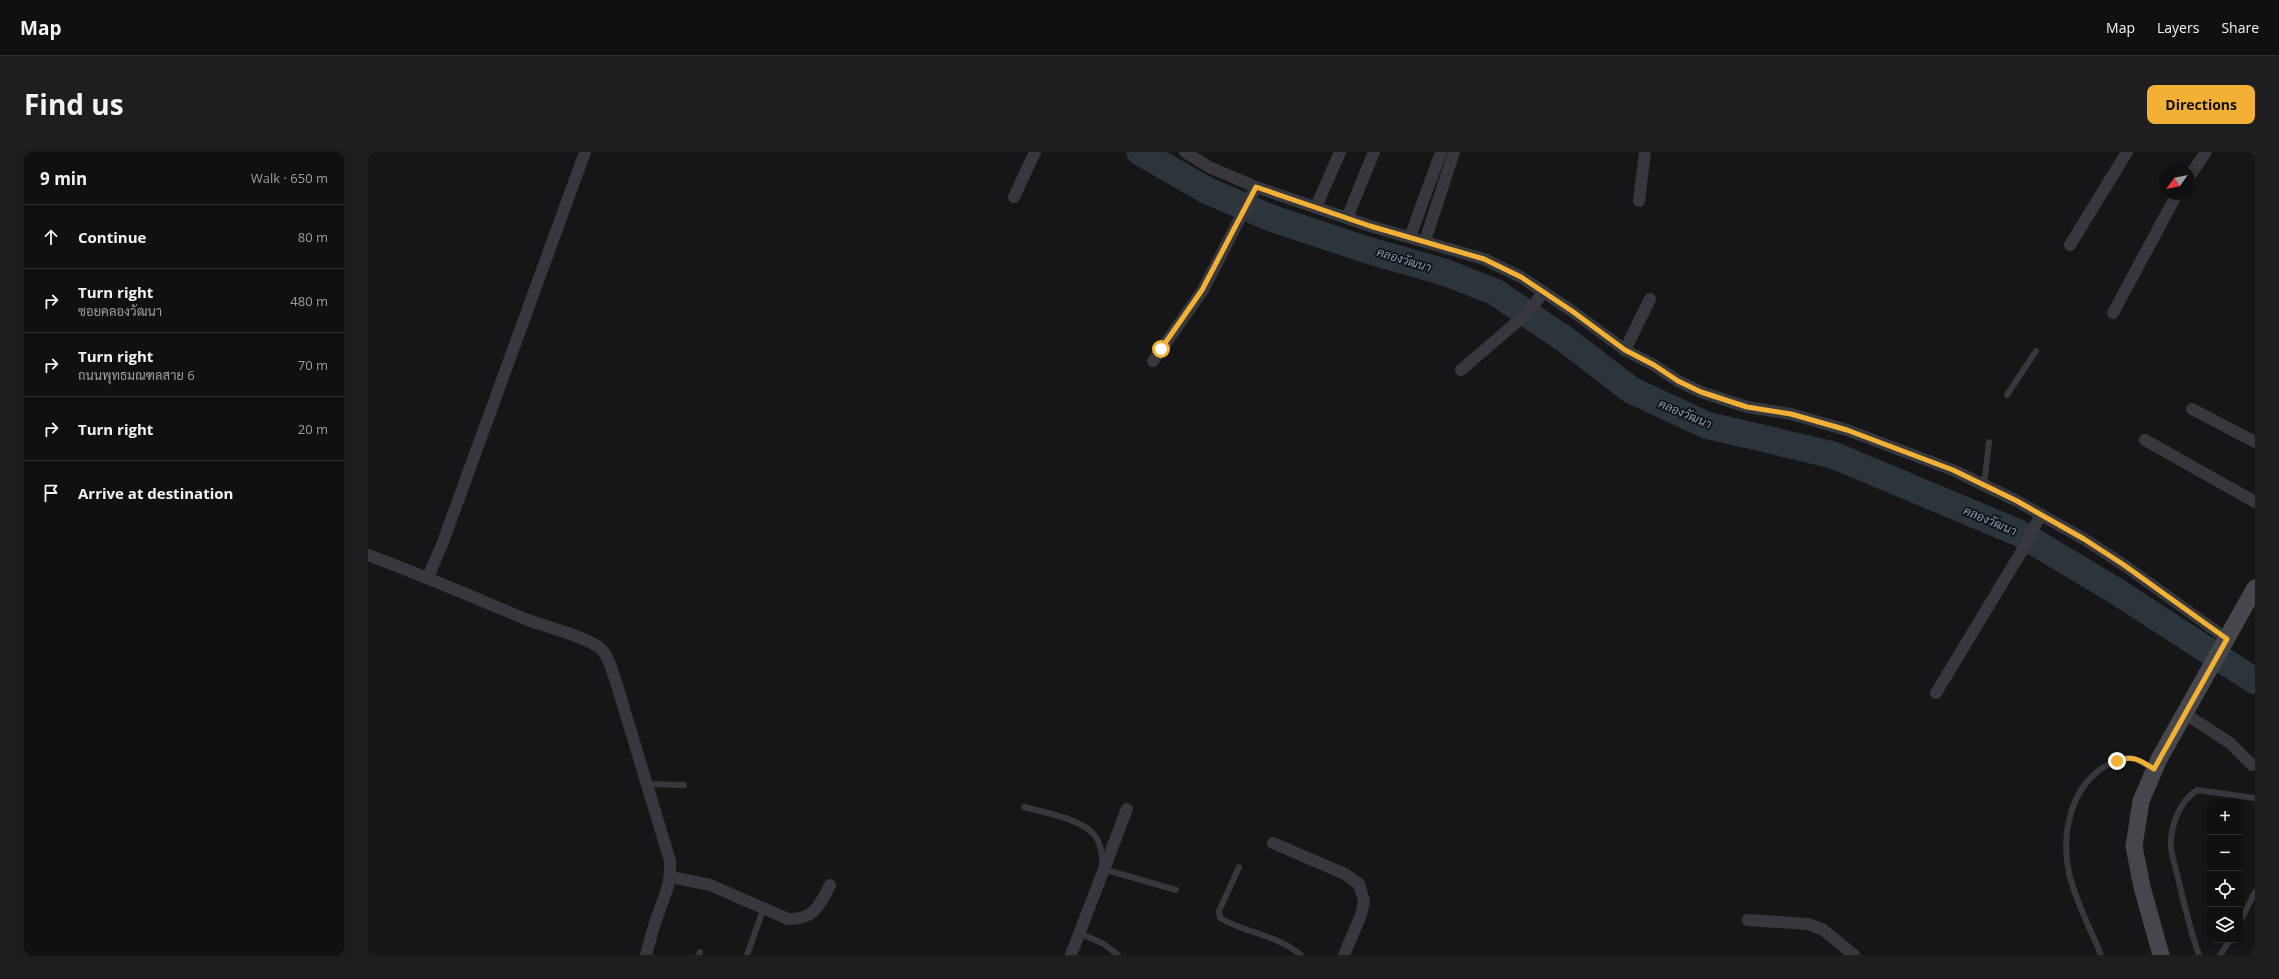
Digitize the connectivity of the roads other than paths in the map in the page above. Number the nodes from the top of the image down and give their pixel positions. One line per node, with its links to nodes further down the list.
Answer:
1 (585, 152): 37 (street)
2 (1036, 152): 13 (street)
3 (1185, 152): 12 (street)
4 (1340, 152): 16 (street)
5 (1374, 152): 17 (street)
6 (1441, 152): 18 (street)
7 (1454, 152): 19 (street)
8 (1645, 152): 15 (street)
9 (2127, 152): 20 (street)
10 (2206, 152): 11 (street)
11 (2195, 168)
12 (1256, 187): 16 (street); 26 (street)
13 (1014, 197)
14 (2174, 200): 23 (street)
15 (1639, 201)
16 (1316, 207): 17 (street)
17 (1347, 218): 18 (street)
18 (1410, 237): 19 (street)
19 (1425, 241): 21 (street)
20 (2070, 245)
21 (1541, 296): 24 (street); 27 (street)
22 (1650, 299): 24 (street)
23 (2113, 312)
24 (1625, 350): 33 (street)
25 (2036, 351): 28 (lane)
26 (1153, 361)
27 (1461, 370)
28 (2006, 395)
29 (2192, 409): 32 (street)
30 (2145, 440): 34 (street)
31 (1989, 442): 33 (lane)
32 (2255, 442)
33 (1984, 484): 35 (street)
34 (2255, 502)
35 (2041, 514): 39 (street); 40 (street)
36 (368, 555): 37 (street)
37 (428, 577): 44 (street)
38 (2253, 598): 39 (main road)
39 (2223, 644): 41 (main road)
40 (1936, 693)
41 (2184, 713): 42 (street); 43 (main road)
42 (2252, 765)
43 (2154, 769): 68 (lane); 69 (main road)
44 (647, 784): 45 (lane); 52 (street)
45 (684, 785)
46 (2255, 798): 70 (lane)
47 (1024, 807): 51 (lane)
48 (1127, 809): 51 (street)
49 (1273, 843): 66 (street)
50 (1239, 867): 65 (lane)
51 (1103, 869): 54 (lane); 59 (street)
52 (671, 877): 56 (street); 61 (street)
53 (830, 885): 56 (street)
54 (1176, 890)
55 (2255, 892): 57 (lane)
56 (763, 910): 62 (lane)
57 (2243, 916)
58 (1748, 920): 67 (street)
59 (1079, 933): 63 (street); 64 (lane)
60 (2228, 943): 71 (lane)
61 (646, 955)
62 (747, 955)
63 (1071, 955)
64 (1118, 955)
65 (1300, 955)
66 (1344, 955)
67 (1854, 955)
68 (2101, 955)
69 (2161, 955)
70 (2199, 955)
71 (2220, 955)

